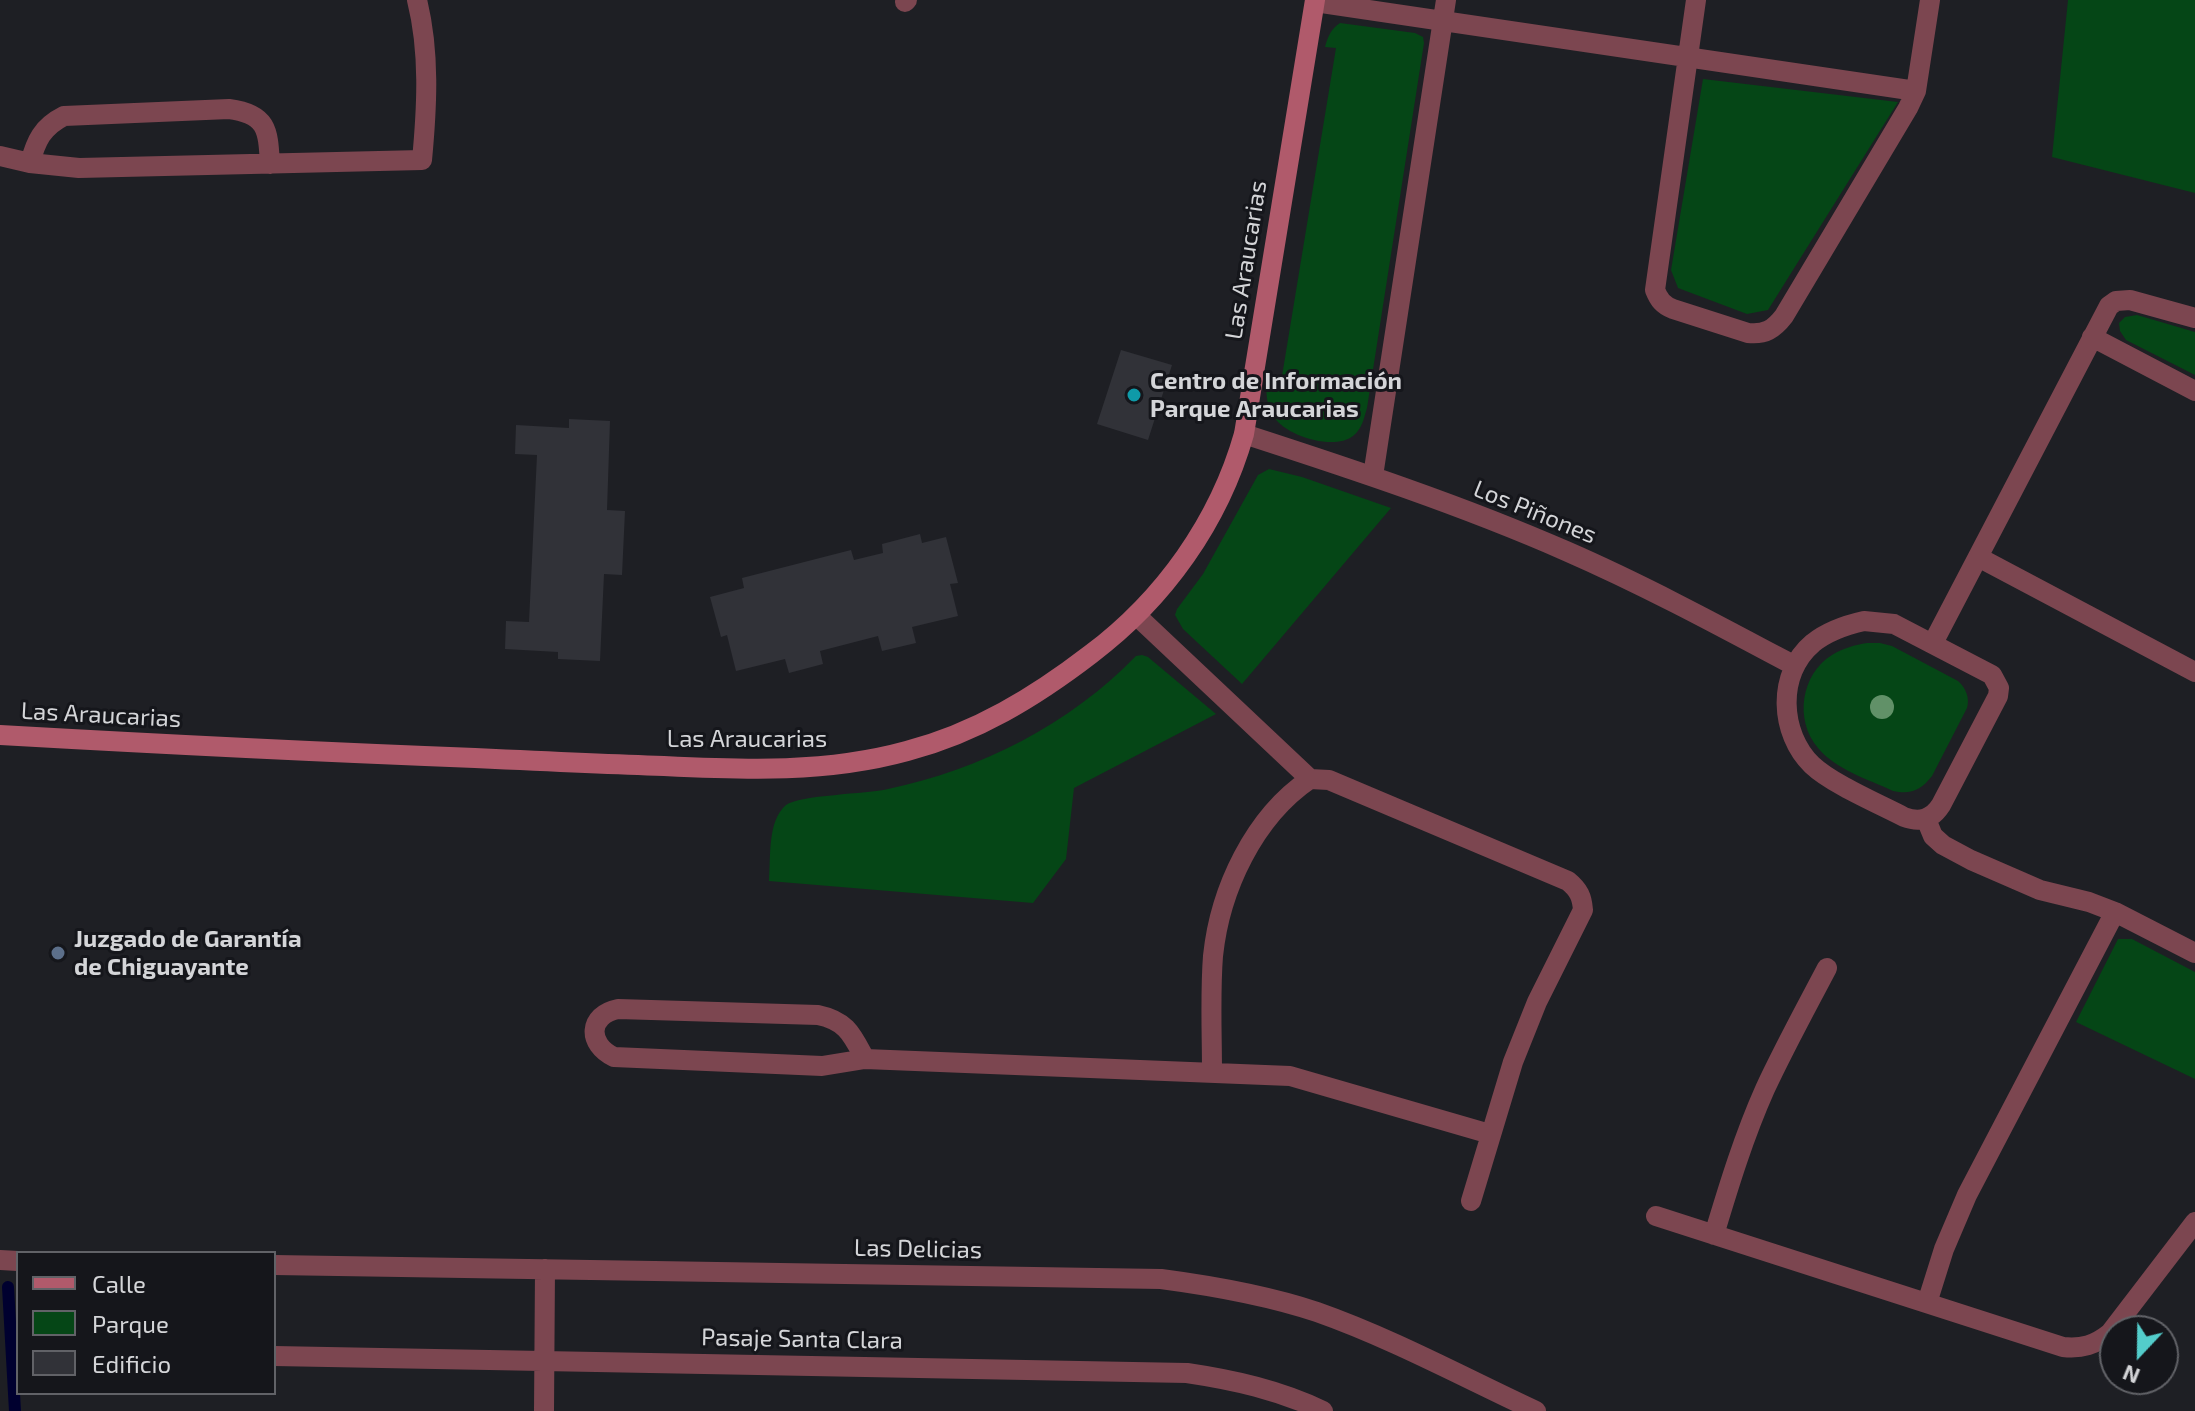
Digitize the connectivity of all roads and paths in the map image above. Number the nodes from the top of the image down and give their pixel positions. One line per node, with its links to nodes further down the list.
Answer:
1 (417, 0): 10 (street)
2 (1696, 0): 6 (street)
3 (1930, 0): 7 (street)
4 (1315, 1): 5 (street); 14 (street, Las Araucarias)
5 (1445, 10): 6 (street); 15 (street)
6 (1687, 57): 7 (street); 7 (street)
7 (1916, 91)
8 (0, 156): 9 (street)
9 (30, 163): 10 (street); 10 (street)
10 (270, 164)
11 (2195, 318): 12 (street)
12 (2092, 337): 13 (street); 16 (street)
13 (2195, 391)
14 (1244, 434): 15 (street, Los Piñones); 17 (street, Las Araucarias)
15 (1373, 476): 19 (street, Los Piñones)
16 (1978, 557): 18 (street); 20 (street)
17 (1137, 616): 21 (street, Las Araucarias); 22 (street)
18 (1933, 643): 19 (street); 23 (street)
19 (1795, 666): 23 (street)
20 (2195, 672)
21 (0, 735)
22 (1310, 779): 28 (street); 29 (street)
23 (1926, 819): 24 (street)
24 (2115, 912): 25 (street); 36 (street)
25 (2195, 953)
26 (1827, 968): 33 (street)
27 (865, 1059): 27 (street); 28 (street)
28 (1212, 1072): 29 (street)
29 (1490, 1134): 30 (street)
30 (1471, 1201)
31 (1656, 1216): 33 (street)
32 (2195, 1222): 36 (street)
33 (1714, 1235): 36 (street)
34 (276, 1265): 35 (street, Las Delicias)
35 (545, 1269): 38 (street); 41 (street, Las Delicias)
36 (1927, 1303)
37 (276, 1356): 38 (street, Pasaje Santa Clara)
38 (545, 1360): 39 (street); 40 (street, Pasaje Santa Clara)
39 (544, 1411)
40 (1323, 1411)
41 (1536, 1411)

